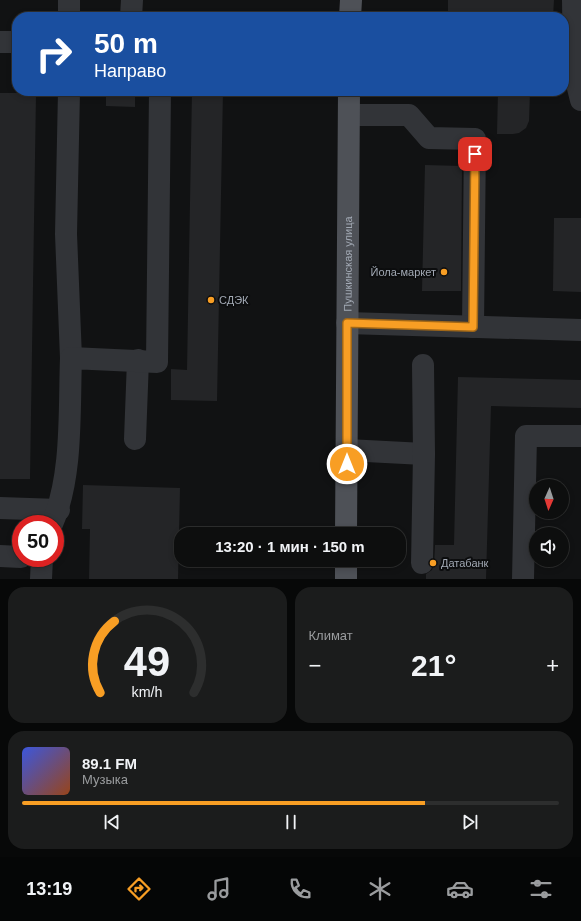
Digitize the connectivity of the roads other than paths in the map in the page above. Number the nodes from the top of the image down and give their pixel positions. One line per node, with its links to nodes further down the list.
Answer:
1 (69, 0): 5 (street)
2 (132, 0): 6 (street)
3 (350, 0): 7 (main road)
4 (573, 0): 13 (street)
5 (69, 12)
6 (132, 12)
7 (350, 12)
8 (0, 42): 9 (street)
9 (12, 42)
10 (69, 96): 18 (street)
11 (160, 96): 19 (street)
12 (349, 96): 14 (main road, Пушкинская улица)
13 (581, 100)
14 (349, 115): 15 (main road, Пушкинская улица); 16 (street)
15 (347, 323): 16 (street); 23 (main road, Пушкинская улица)
16 (473, 327): 17 (street)
17 (581, 330)
18 (71, 358): 19 (street); 27 (street)
19 (138, 360): 22 (street)
20 (423, 365): 24 (street)
21 (581, 436): 36 (street)
22 (135, 438)
23 (347, 450): 24 (street); 28 (main road, Пушкинская улица)
24 (424, 454): 31 (street)
25 (0, 508): 26 (street)
26 (44, 515)
27 (56, 515)
28 (346, 527)
29 (0, 556): 30 (street)
30 (12, 557)
31 (422, 563)
32 (42, 567): 34 (street)
33 (346, 567): 35 (main road)
34 (41, 579)
35 (346, 579)
36 (523, 579)

